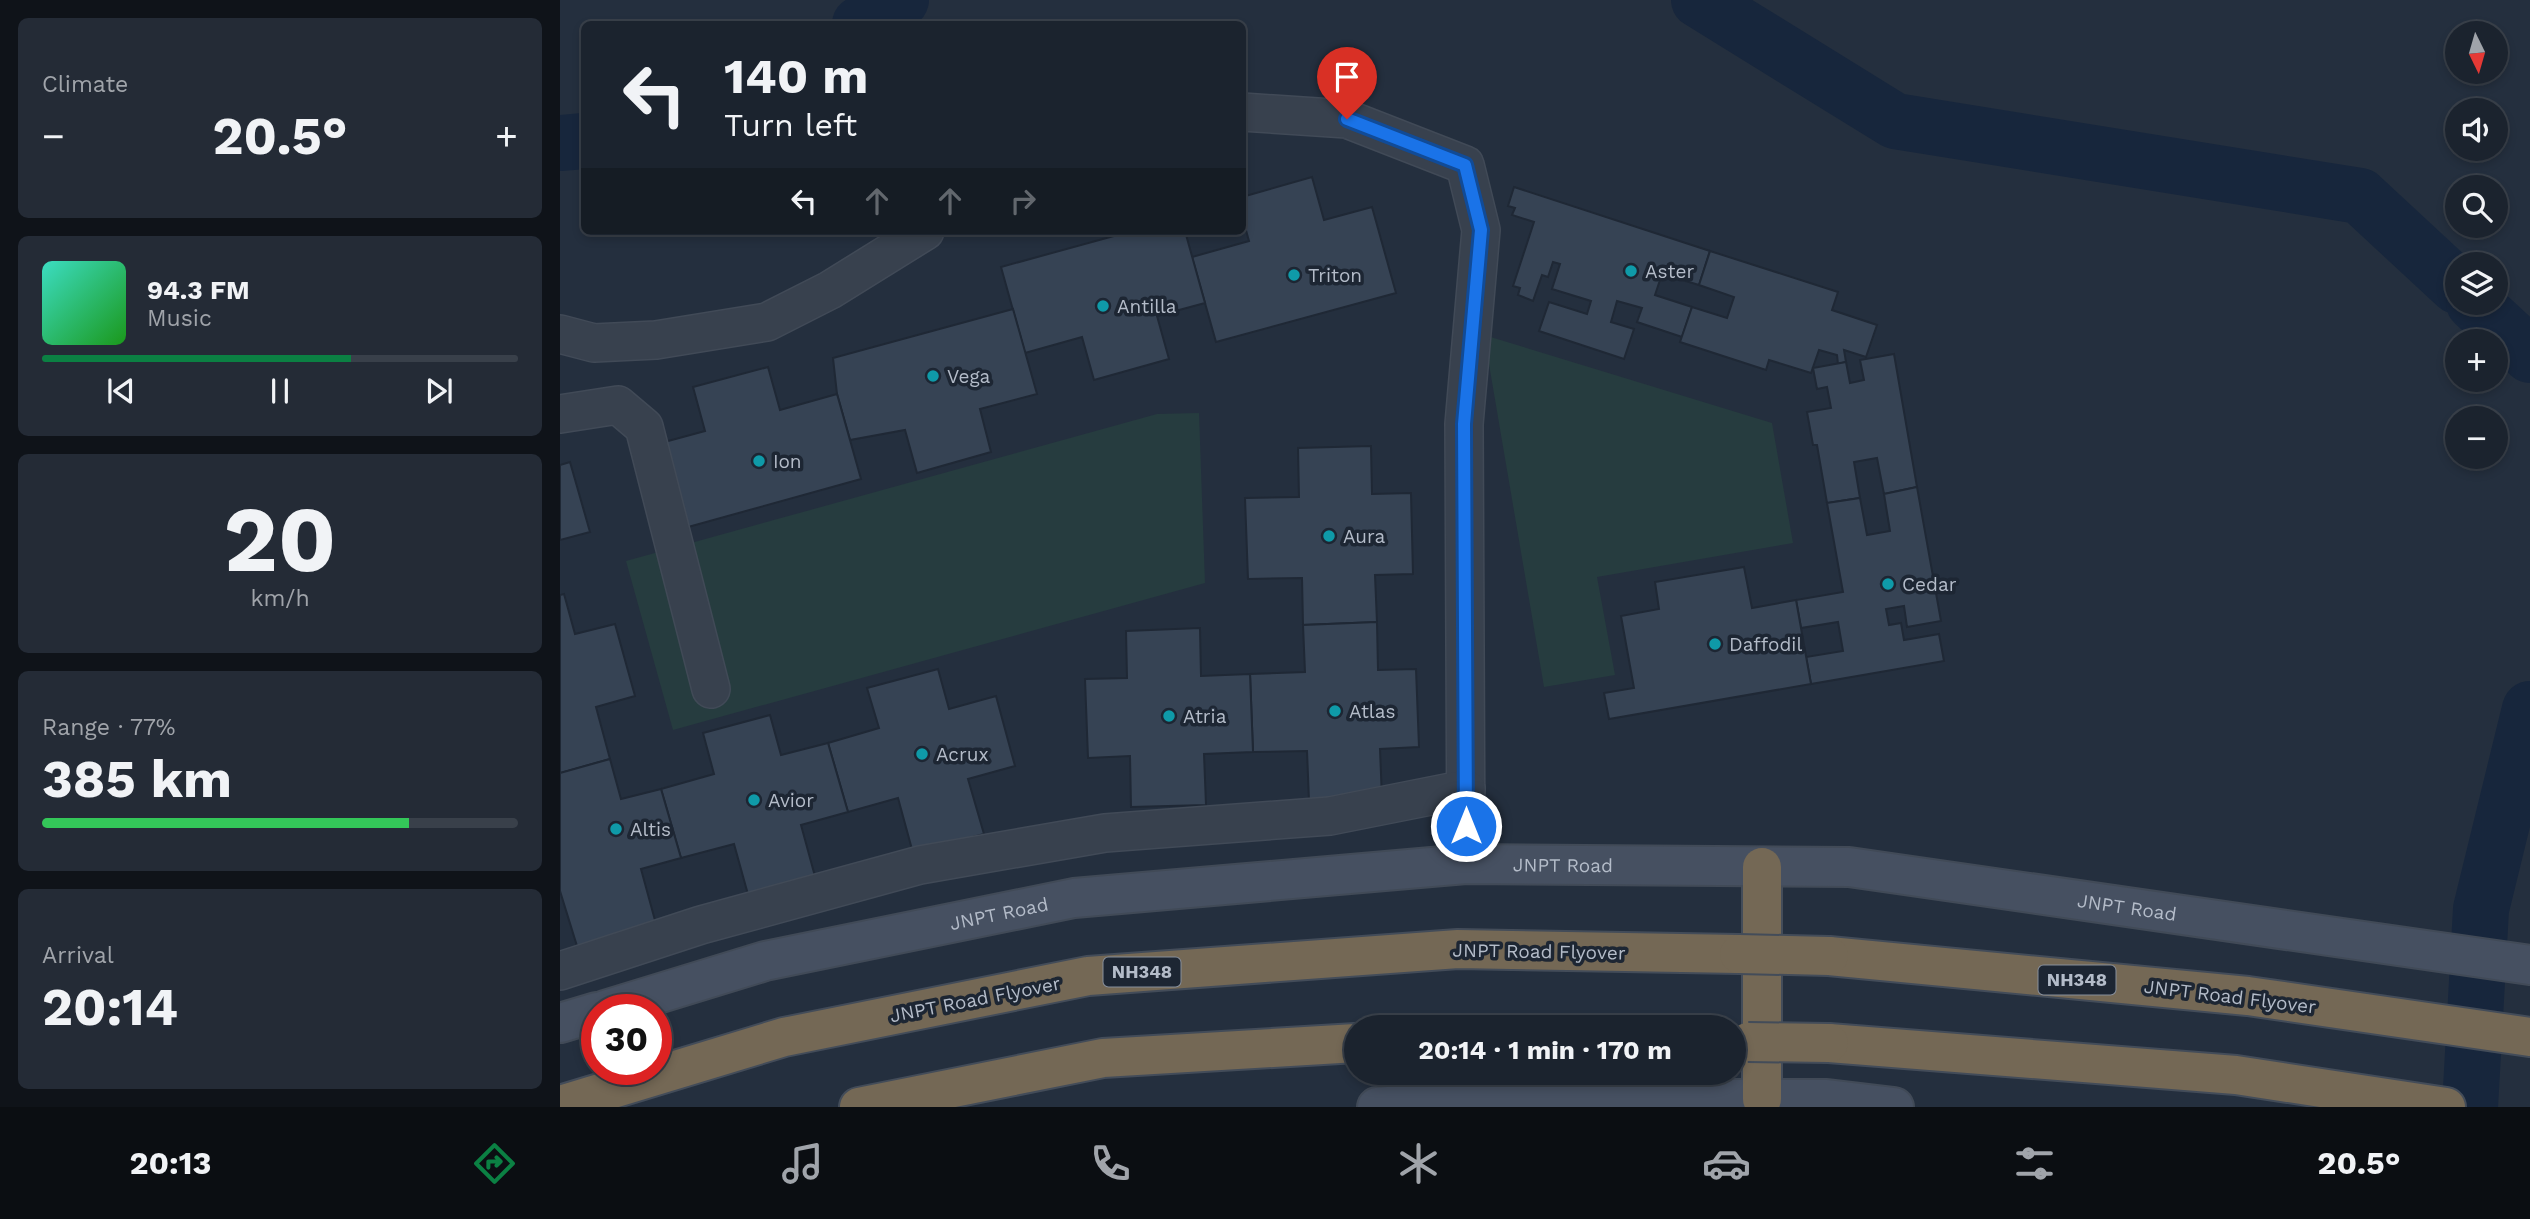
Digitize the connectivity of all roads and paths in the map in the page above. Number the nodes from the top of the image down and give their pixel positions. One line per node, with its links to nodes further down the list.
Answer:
1 (1246, 112): 6 (street)
2 (919, 235): 3 (street)
3 (560, 334)
4 (560, 414): 5 (street)
5 (711, 689)
6 (1466, 789): 7 (street); 10 (street)
7 (1466, 864): 8 (street, JNPT Road); 11 (street, JNPT Road)
8 (1762, 867): 9 (street, JNPT Road); 17 (highway)
9 (2530, 965)
10 (560, 971)
11 (657, 994)
12 (581, 1017): 13 (street)
13 (560, 1023)
14 (2530, 1037): 20 (highway, JNPT Road Flyover / NH348, bridge)
15 (1746, 1041): 24 (highway, bridge)
16 (1344, 1044): 21 (highway)
17 (1762, 1099): 19 (street); 23 (street)
18 (1469, 1103): 19 (street); 22 (street)
19 (1547, 1103)
20 (560, 1105)
21 (859, 1107)
22 (1377, 1107)
23 (1894, 1107)
24 (2446, 1107)

